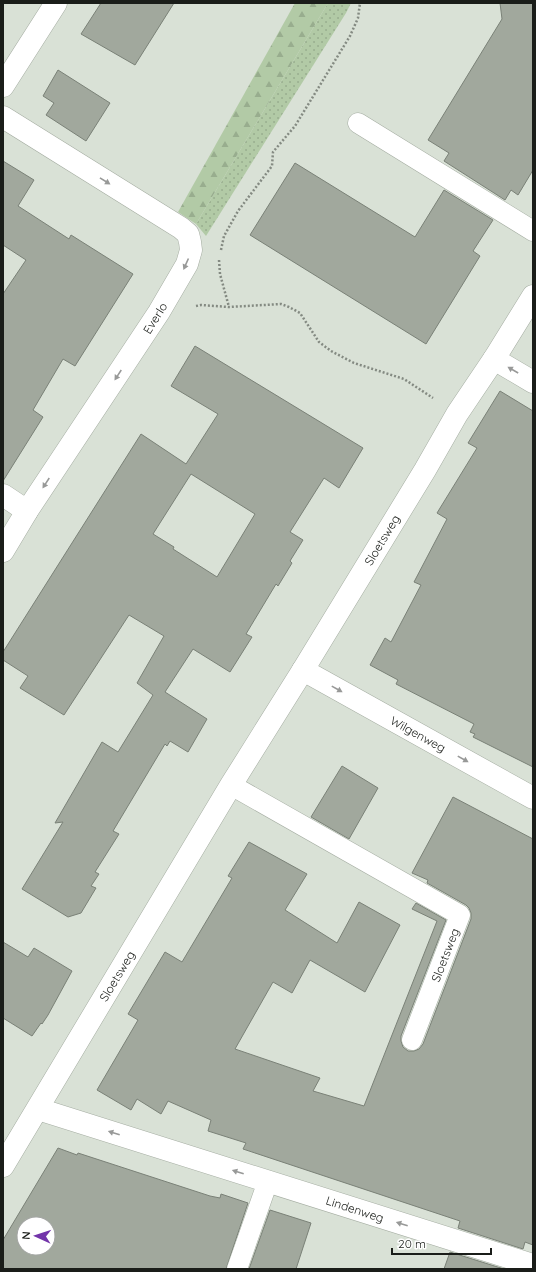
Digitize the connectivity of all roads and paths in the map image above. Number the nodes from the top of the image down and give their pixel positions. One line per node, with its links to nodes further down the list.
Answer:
1 (56, 3): 3 (street)
2 (360, 3): 8 (path)
3 (3, 86)
4 (3, 117): 9 (street, Everlo, one-way to 9)
5 (358, 123): 6 (lane)
6 (533, 231)
7 (533, 296): 10 (street, Sloetsweg)
8 (229, 307): 9 (path); 12 (path)
9 (159, 312): 14 (street, Everlo, one-way to 14)
10 (494, 359): 11 (street, one-way to 10); 12 (street, Sloetsweg)
11 (533, 382)
12 (457, 414): 16 (street, Sloetsweg)
13 (3, 495): 14 (street)
14 (27, 512): 15 (street, Everlo)
15 (3, 551)
16 (303, 670): 17 (street, Sloetsweg); 18 (street, Wilgenweg, one-way to 18)
17 (231, 785): 19 (lane, Sloetsweg); 20 (street, Sloetsweg)
18 (533, 798)
19 (412, 1040)
20 (38, 1109): 21 (street, Sloetsweg); 22 (street, Lindenweg, one-way to 20)
21 (3, 1166)
22 (268, 1181): 23 (street, Lindenweg, one-way to 22); 24 (lane)
23 (533, 1265)
24 (237, 1269)

